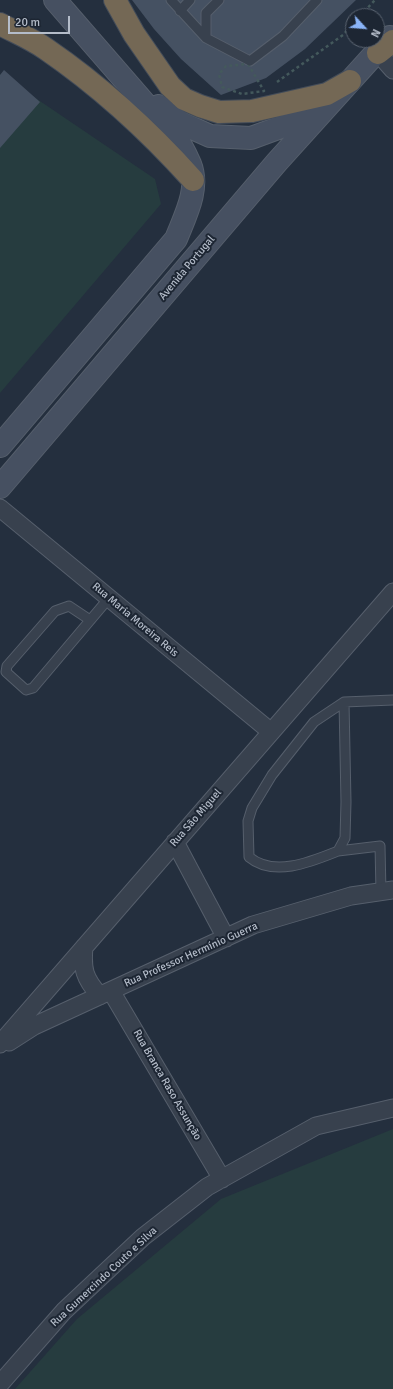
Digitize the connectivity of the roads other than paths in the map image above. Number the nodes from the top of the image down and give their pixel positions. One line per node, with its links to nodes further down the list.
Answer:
1 (55, 0): 13 (main road)
2 (115, 0): 16 (highway)
3 (171, 0): 7 (lane)
4 (190, 0): 7 (lane)
5 (219, 0): 10 (lane)
6 (317, 0): 10 (lane)
7 (180, 11): 10 (lane)
8 (0, 24): 17 (highway)
9 (393, 33): 11 (main road, Avenida Portugal)
10 (206, 38)
11 (385, 47): 14 (street)
12 (384, 48): 15 (main road, Avenida Portugal)
13 (112, 64): 16 (main road); 17 (main road)
14 (393, 70)
15 (350, 81): 16 (highway); 19 (main road, Avenida Portugal)
16 (327, 94)
17 (193, 180): 18 (main road)
18 (0, 446)
19 (0, 487)
20 (0, 508): 22 (street, Rua Maria Moreira Reis)
21 (393, 592): 26 (street, Rua São Miguel)
22 (109, 598): 23 (lane); 26 (street, Rua Maria Moreira Reis)
23 (90, 620): 23 (lane)
24 (393, 700): 25 (lane)
25 (344, 702): 28 (lane); 28 (lane)
26 (270, 731): 27 (street, Rua São Miguel)
27 (175, 842): 30 (street); 31 (street, Rua São Miguel)
28 (338, 851): 29 (lane)
29 (387, 891): 30 (street, Rua Professor Hermínio Guerra)
30 (226, 938): 32 (street, Rua Professor Hermínio Guerra)
31 (84, 947): 32 (street, Rua Branca Raso Assunção); 33 (street, Rua São Miguel)
32 (106, 993): 33 (street, Rua Professor Hermínio Guerra); 35 (street, Rua Branca Raso Assunção)
33 (0, 1045)
34 (393, 1108): 35 (street, Rua Gumercindo Couto e Silva)
35 (222, 1179): 36 (street, Rua Gumercindo Couto e Silva)
36 (0, 1384)

